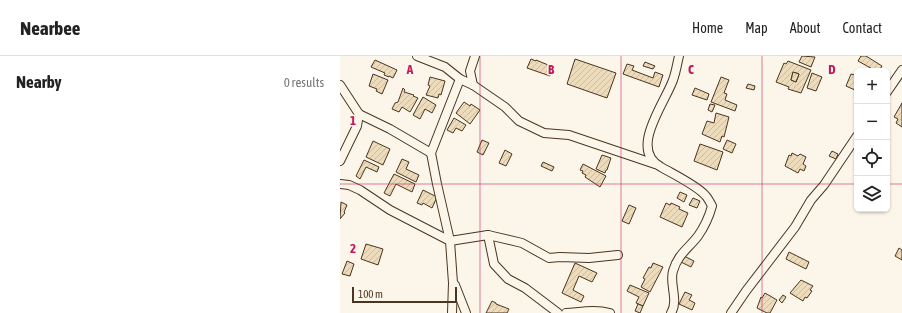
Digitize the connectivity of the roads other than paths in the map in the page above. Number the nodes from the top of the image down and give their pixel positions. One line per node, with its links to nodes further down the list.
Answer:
1 (413, 56): 2 (street)
2 (417, 56): 6 (street)
3 (475, 56): 8 (street)
4 (679, 56): 14 (street)
5 (902, 70): 9 (street)
6 (460, 79): 8 (street); 12 (street)
7 (340, 85): 10 (street)
8 (473, 85): 14 (street)
9 (890, 88)
10 (359, 114): 12 (street); 13 (street)
11 (854, 140): 26 (street)
12 (431, 153): 17 (street)
13 (340, 161)
14 (655, 164): 25 (street)
15 (340, 184): 17 (street)
16 (488, 235): 17 (street); 18 (street); 22 (street)
17 (450, 241): 19 (street)
18 (618, 256)
19 (453, 283): 20 (street); 21 (street)
20 (452, 313)
21 (466, 313)
22 (558, 313)
23 (566, 313): 24 (street)
24 (610, 313)
25 (671, 313)
26 (731, 313)

